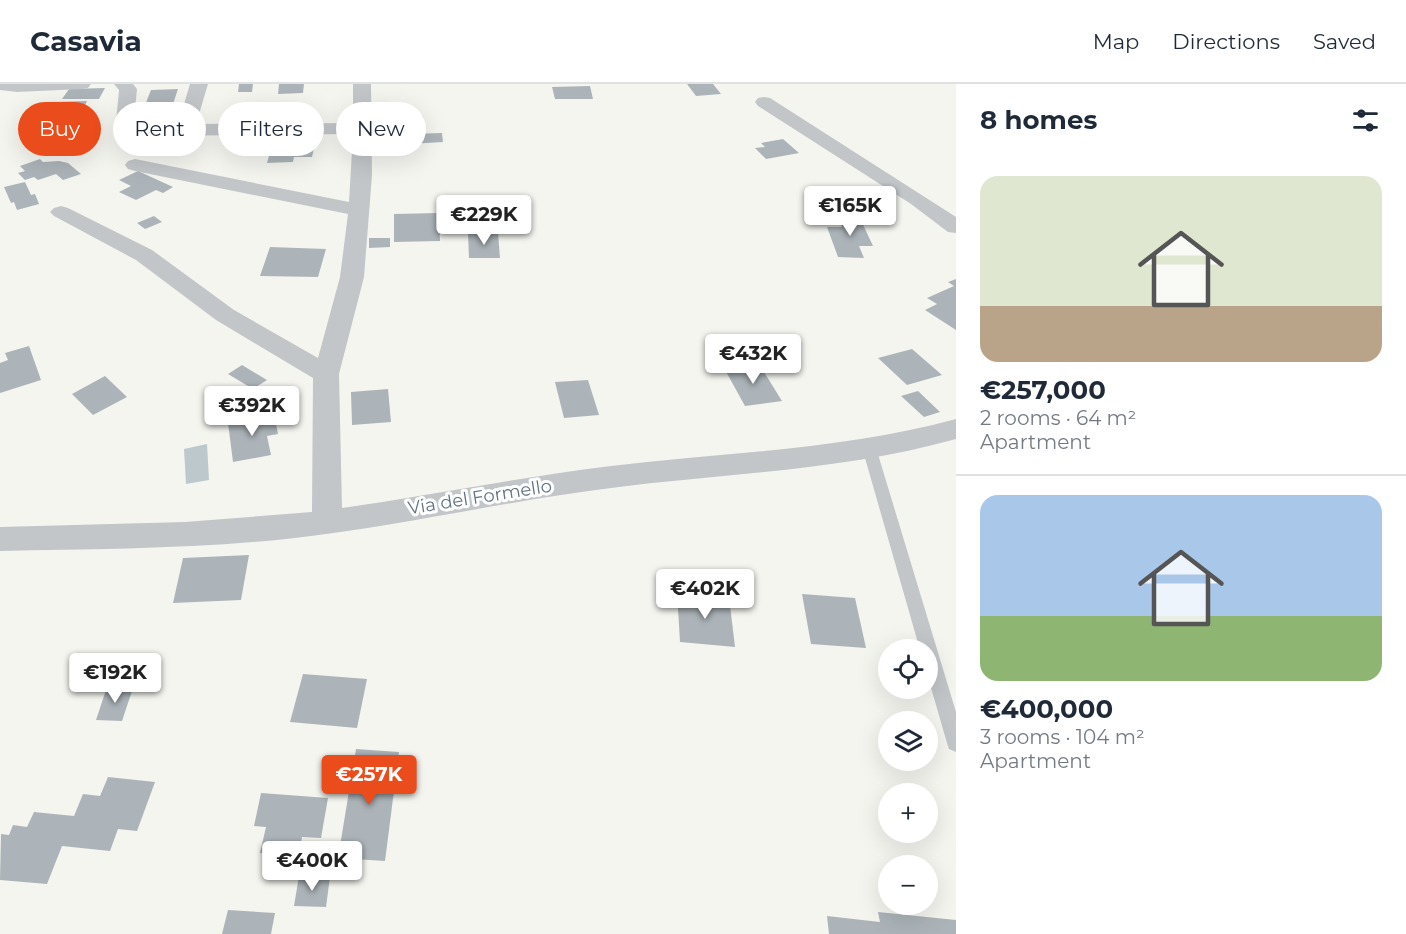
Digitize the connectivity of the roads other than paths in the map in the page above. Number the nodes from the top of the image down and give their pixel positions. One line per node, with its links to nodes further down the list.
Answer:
1 (82, 84): 5 (street)
2 (123, 84): 6 (street)
3 (198, 84): 7 (street)
4 (362, 84): 8 (street)
5 (0, 85)
6 (126, 102)
7 (193, 102)
8 (362, 102)
9 (764, 102): 16 (street)
10 (336, 128): 11 (street)
11 (206, 130)
12 (362, 156): 14 (street)
13 (135, 165): 14 (street)
14 (359, 210): 17 (street)
15 (61, 212): 17 (street)
16 (956, 227)
17 (326, 374): 20 (street)
18 (956, 429): 19 (street, Via del Formello)
19 (870, 451): 20 (street, Via del Formello); 22 (lane)
20 (327, 522): 21 (street, Via del Formello)
21 (0, 540)
22 (956, 743)

